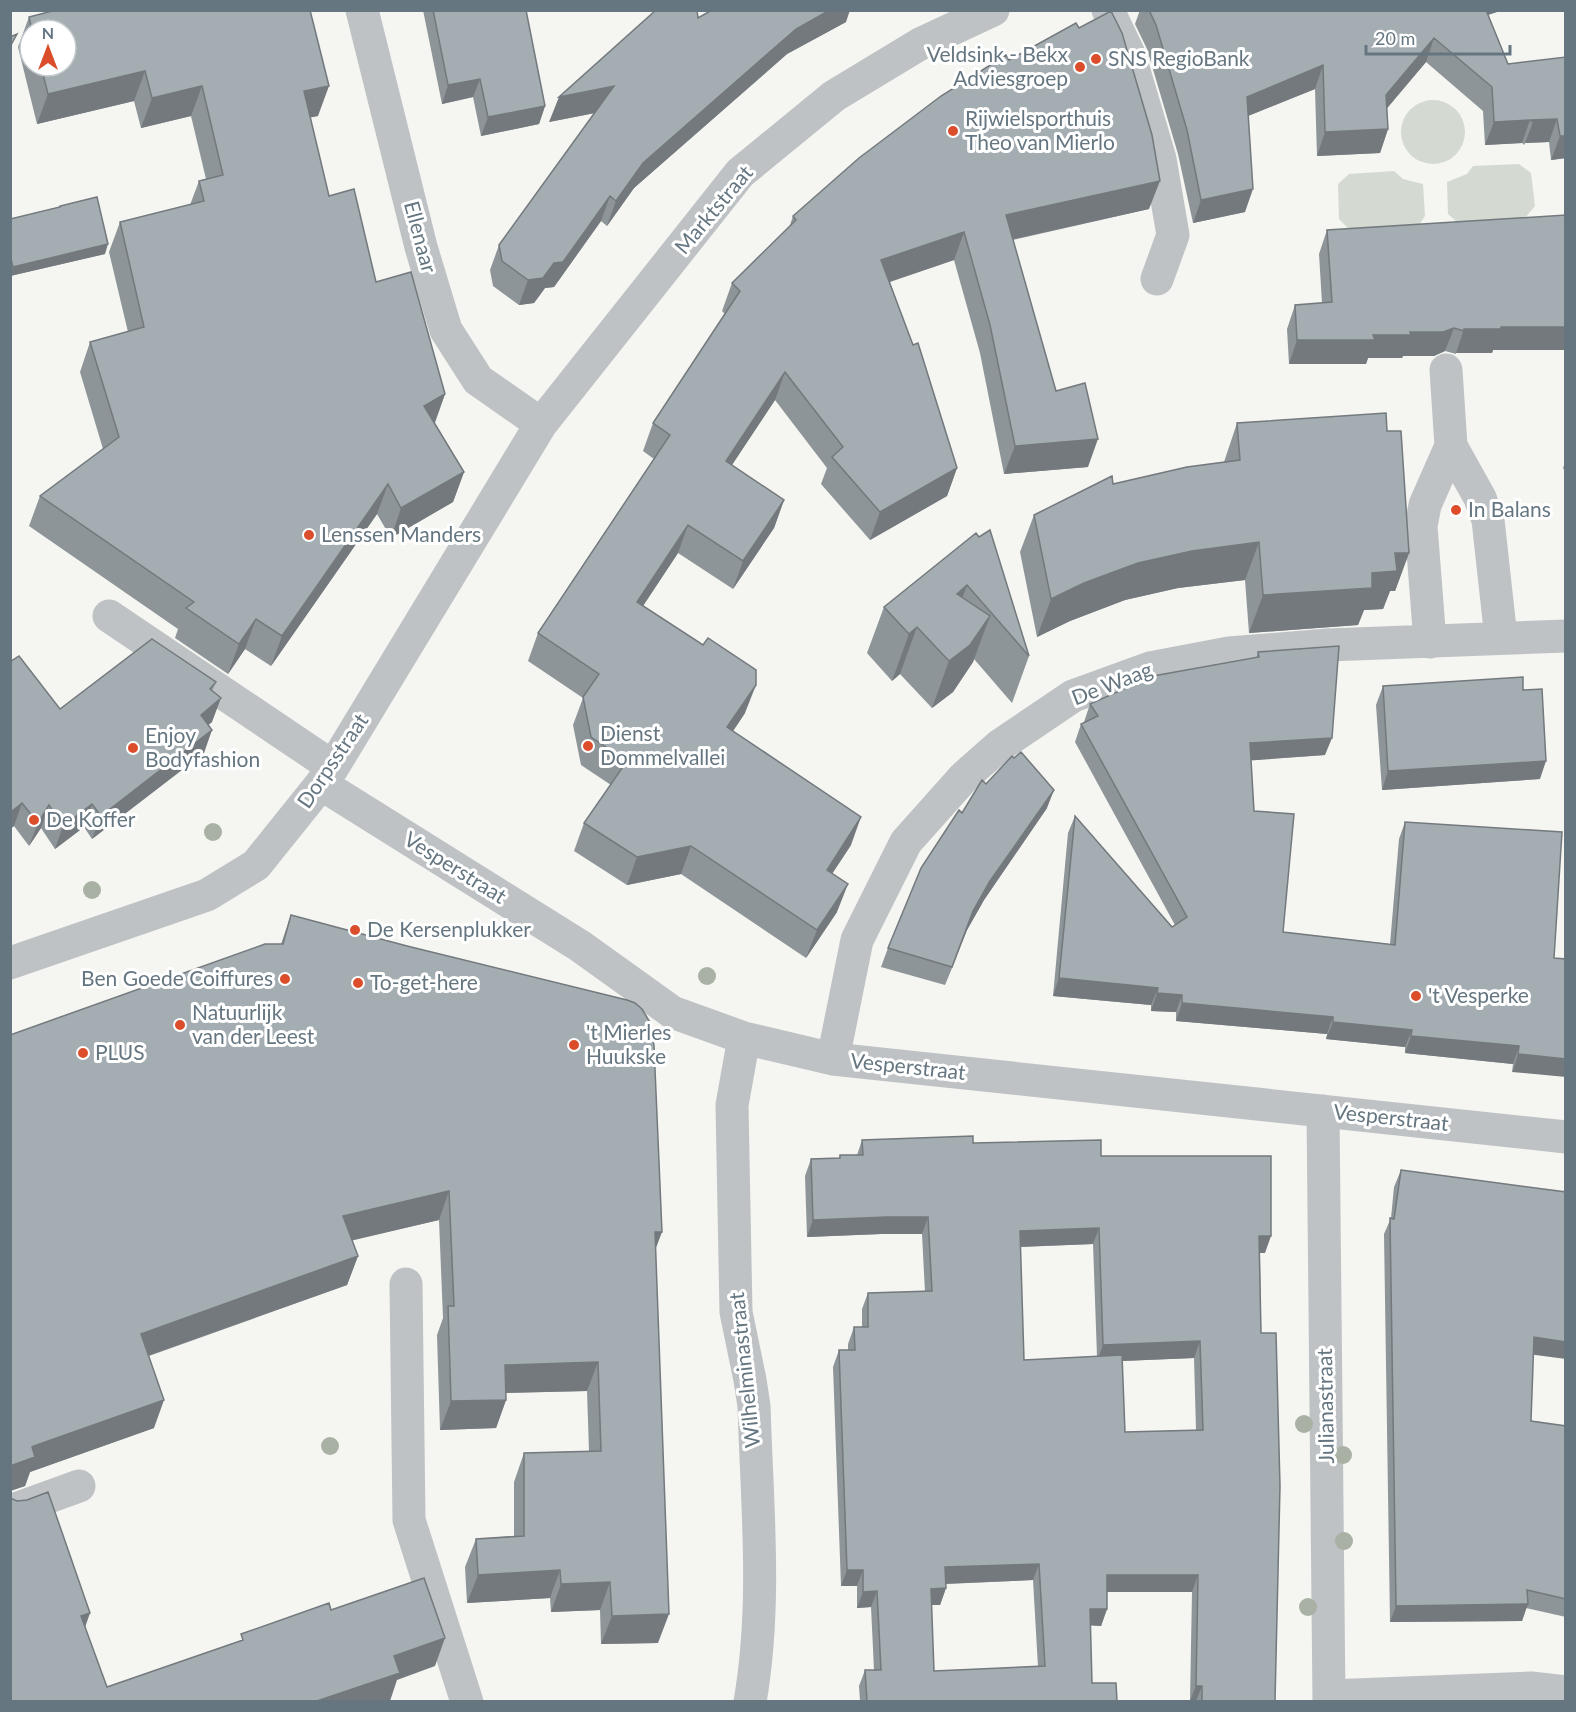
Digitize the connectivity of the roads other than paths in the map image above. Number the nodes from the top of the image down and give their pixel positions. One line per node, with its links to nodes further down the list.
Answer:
1 (362, 10): 6 (street, Ellenaar)
2 (993, 10): 6 (street, Marktstraat)
3 (1108, 10): 4 (street)
4 (1157, 279)
5 (1446, 370): 7 (street)
6 (541, 424): 12 (street, Dorpsstraat)
7 (1451, 446): 10 (street); 11 (street)
8 (109, 616): 12 (street, Vesperstraat)
9 (1566, 636): 10 (street, De Waag)
10 (1502, 638): 11 (street, De Waag)
11 (1430, 642): 15 (street, De Waag)
12 (327, 776): 13 (street, Dorpsstraat); 14 (street, Vesperstraat)
13 (10, 963)
14 (744, 1038): 15 (street, Vesperstraat); 24 (street, Wilhelminastraat)
15 (833, 1059): 16 (street, Vesperstraat)
16 (1323, 1111): 17 (street, Vesperstraat); 22 (street, Julianastraat)
17 (1566, 1137)
18 (406, 1284): 23 (street)
19 (79, 1486): 20 (street)
20 (10, 1511)
21 (1566, 1692): 22 (street)
22 (1329, 1699)
23 (467, 1701)
24 (750, 1701)

